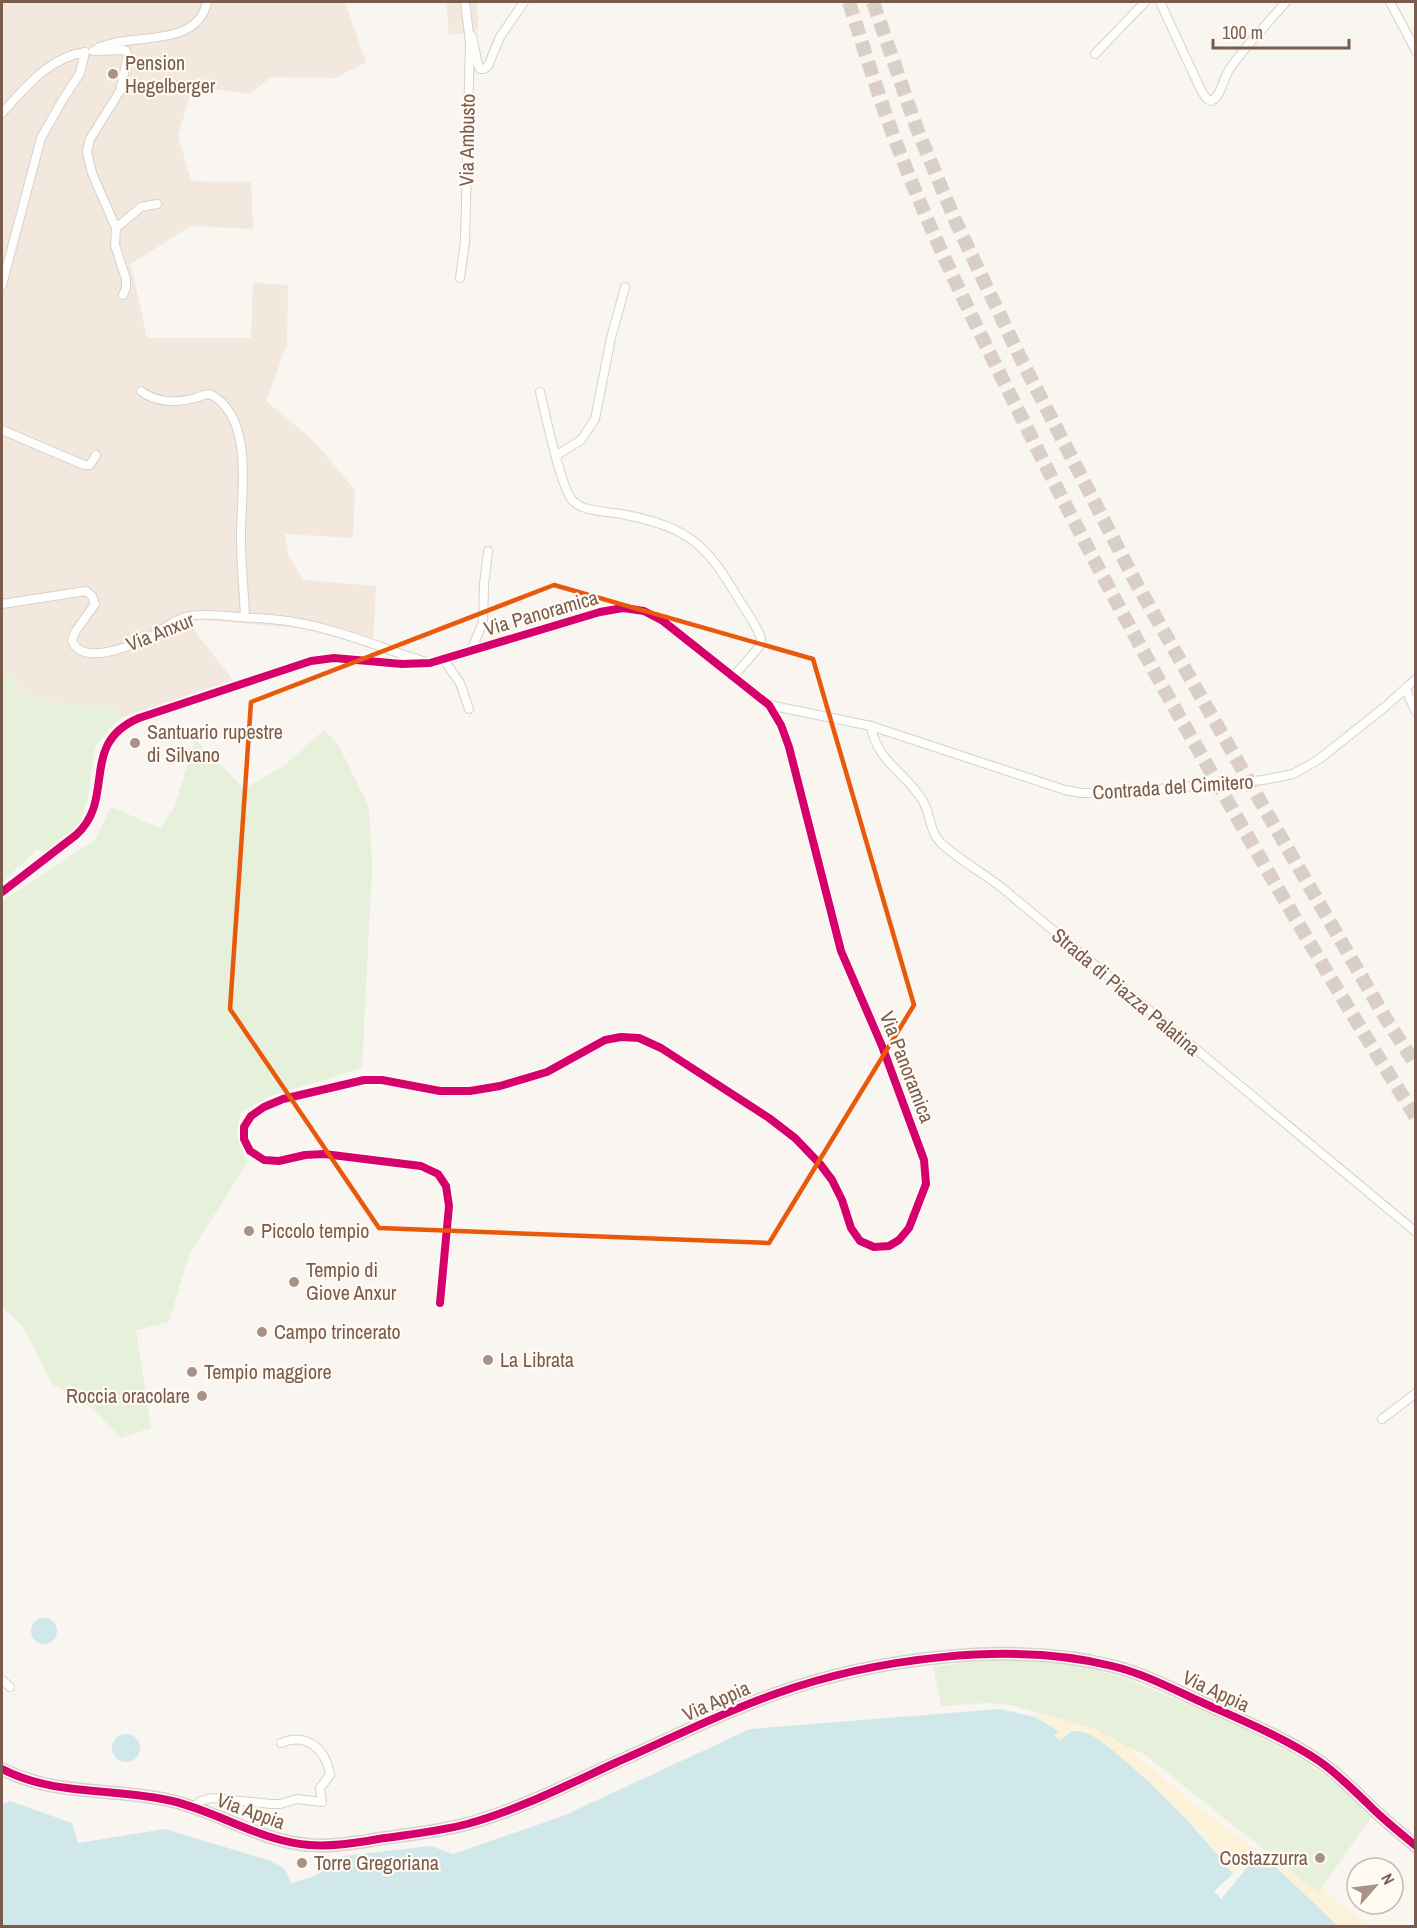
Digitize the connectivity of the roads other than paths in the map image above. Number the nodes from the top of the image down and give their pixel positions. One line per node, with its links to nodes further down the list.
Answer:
1 (207, 2): 9 (street)
2 (465, 2): 8 (street, Via Ambusto)
3 (524, 2): 8 (street)
4 (1145, 2): 12 (street)
5 (1160, 2): 6 (street)
6 (1286, 2)
7 (1390, 2): 10 (street)
8 (470, 28): 16 (street, Via Ambusto)
9 (93, 51): 11 (street); 15 (street)
10 (1416, 51)
11 (84, 52): 13 (street); 17 (street)
12 (1095, 54)
13 (2, 112)
14 (158, 204): 15 (street)
15 (116, 228): 19 (street)
16 (460, 278)
17 (2, 285)
18 (625, 287): 24 (street)
19 (123, 295)
20 (141, 391): 27 (street)
21 (540, 392): 24 (street)
22 (2, 430): 23 (street)
23 (96, 455)
24 (557, 455): 31 (street)
25 (488, 551): 28 (street)
26 (2, 604): 27 (street, Via Anxur)
27 (245, 617): 30 (street, Via Anxur)
28 (471, 651): 29 (street, Via Panoramica); 31 (street, Via Panoramica)
29 (443, 659): 30 (street, Via Panoramica); 35 (street)
30 (430, 663): 38 (street, Via Panoramica)
31 (733, 677): 34 (street, Via Panoramica)
32 (1416, 679): 33 (street, Contrada del Cimitero)
33 (1405, 688): 36 (street); 37 (street, Contrada del Cimitero)
34 (769, 705): 37 (street, Contrada del Cimitero); 40 (street, Via Panoramica)
35 (469, 710)
36 (1416, 712)
37 (871, 726): 39 (street, Strada di Piazza Palatina)
38 (2, 892)
39 (1416, 1232)
40 (440, 1303)
41 (1416, 1393): 42 (street)
42 (1382, 1419)
43 (2, 1680): 44 (street)
44 (10, 1687)
45 (281, 1743): 47 (street)
46 (2, 1769): 47 (main road, Via Appia)
47 (192, 1807): 48 (main road, Via Appia)
48 (1416, 1846)

